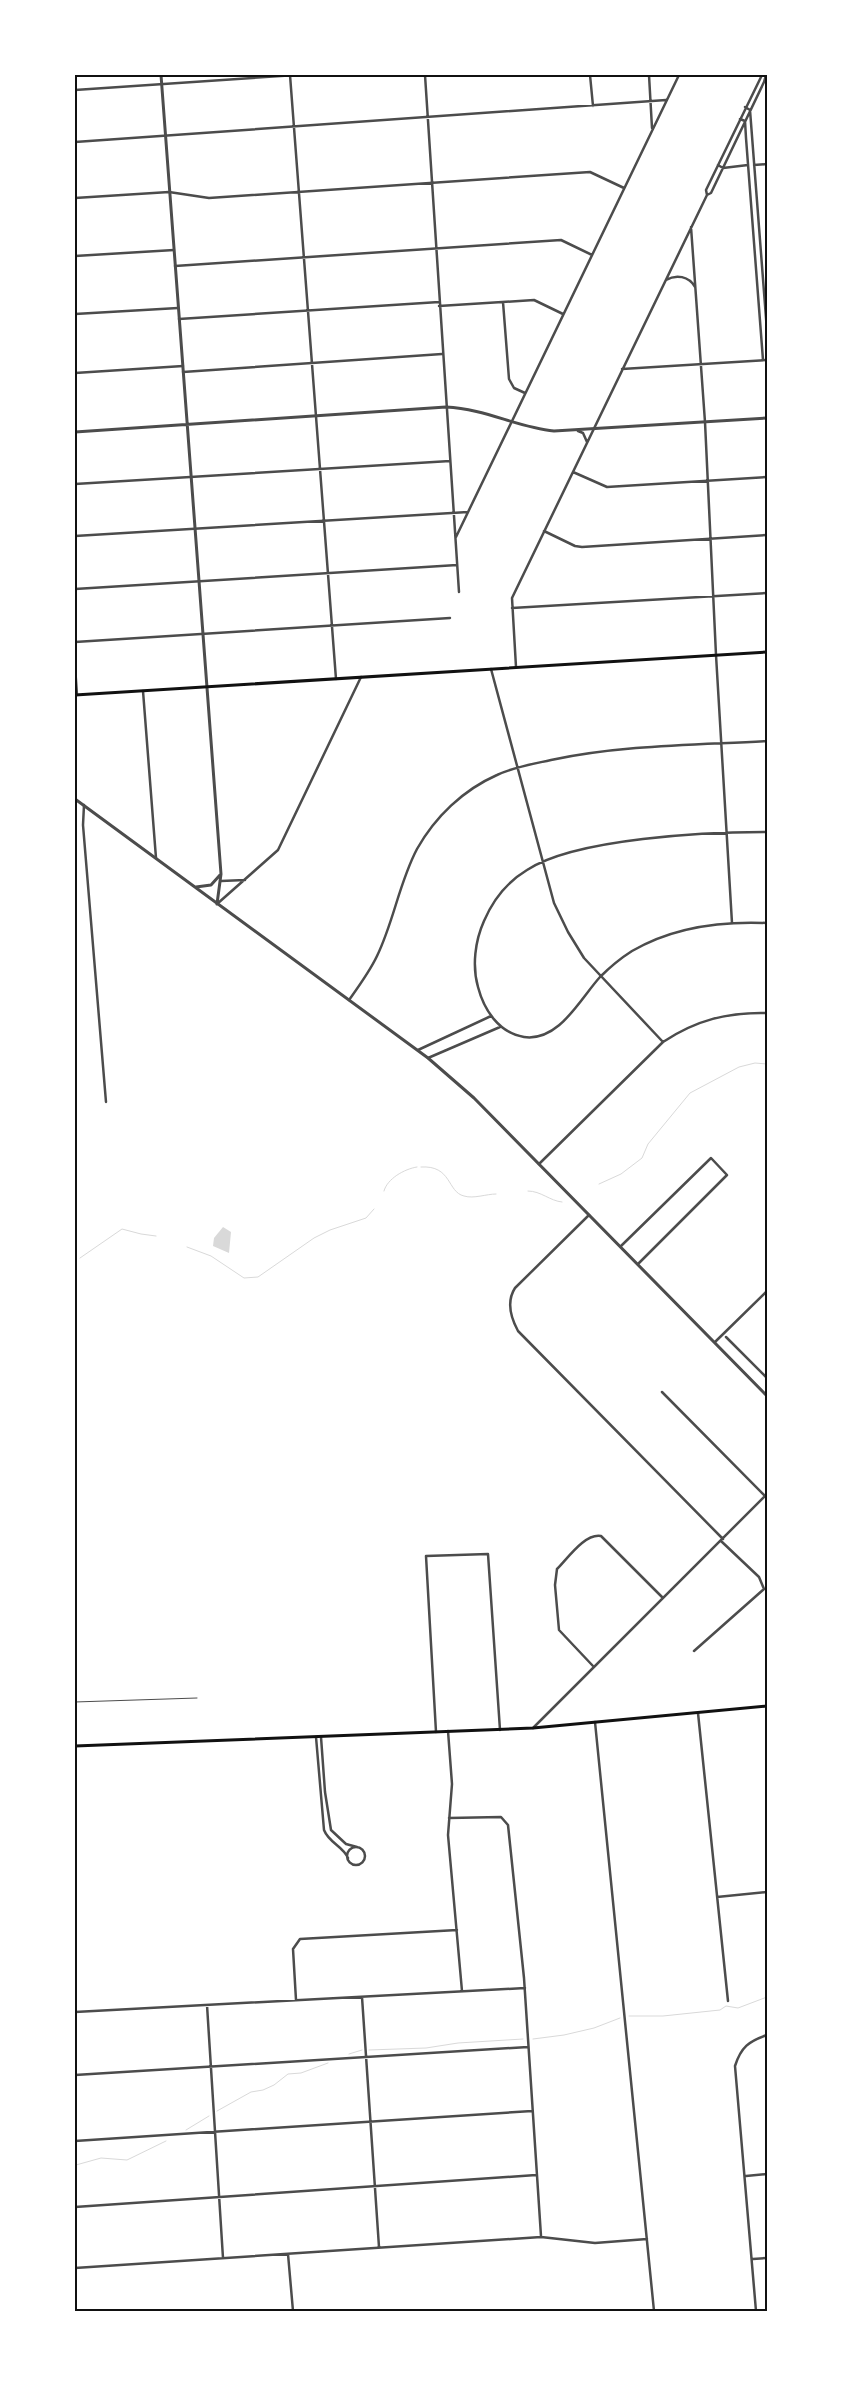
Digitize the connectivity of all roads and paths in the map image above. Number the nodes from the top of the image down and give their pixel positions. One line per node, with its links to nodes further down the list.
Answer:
1 (160, 75): 9 (street)
2 (290, 75): 3 (street); 9 (street); 19 (street)
3 (296, 75)
4 (425, 75): 16 (street)
5 (590, 75): 13 (street)
6 (649, 75): 12 (street)
7 (679, 75): 11 (street)
8 (764, 75): 14 (street); 15 (street)
9 (161, 84): 10 (street); 21 (street)
10 (75, 90)
11 (666, 100): 12 (street); 20 (street)
12 (651, 101): 13 (street); 20 (street)
13 (593, 106): 16 (street)
14 (745, 107): 15 (street); 17 (street)
15 (750, 110): 18 (street); 26 (street)
16 (428, 118): 19 (street); 28 (street)
17 (740, 119): 18 (street); 24 (street)
18 (745, 121): 25 (street); 27 (street)
19 (294, 127): 21 (street); 31 (street)
20 (652, 129): 29 (street)
21 (165, 136): 22 (street); 30 (street)
22 (75, 142)
23 (767, 164): 26 (street)
24 (718, 165): 27 (street); 32 (street)
25 (749, 165): 26 (street); 27 (street); 53 (street)
26 (754, 165): 51 (street)
27 (723, 168): 32 (street)
28 (430, 184): 29 (street); 31 (street); 35 (street)
29 (624, 188): 37 (street)
30 (169, 192): 31 (street); 33 (street); 36 (street)
31 (299, 192): 39 (street)
32 (706, 195): 34 (street)
33 (75, 198)
34 (691, 228): 41 (street); 42 (street)
35 (436, 249): 37 (street); 39 (street); 43 (street)
36 (174, 250): 38 (street); 40 (street)
37 (592, 255): 49 (street)
38 (75, 256)
39 (304, 258): 40 (street); 47 (street)
40 (175, 266): 46 (street)
41 (665, 281): 42 (street); 57 (street)
42 (696, 291): 55 (street)
43 (439, 302): 45 (street); 47 (street)
44 (503, 302): 45 (street); 49 (street); 60 (street)
45 (439, 306): 52 (street)
46 (178, 308): 48 (street); 50 (street)
47 (308, 311): 50 (street); 54 (street)
48 (75, 314)
49 (563, 314): 60 (street)
50 (179, 319): 56 (street)
51 (767, 331)
52 (442, 354): 54 (street); 61 (street)
53 (765, 360): 55 (street)
54 (312, 364): 58 (street); 62 (street)
55 (701, 364): 57 (street); 65 (street)
56 (183, 366): 58 (street); 59 (street)
57 (622, 369): 68 (street)
58 (183, 372): 66 (street)
59 (75, 373)
60 (525, 393): 64 (street)
61 (446, 407): 62 (street); 64 (street); 71 (street)
62 (316, 416): 66 (street); 72 (street)
63 (767, 418): 65 (street)
64 (512, 421): 67 (street); 78 (street)
65 (705, 422): 68 (street); 76 (street)
66 (187, 425): 69 (street); 74 (street)
67 (578, 430): 68 (street); 70 (street)
68 (593, 430): 70 (street)
69 (75, 432)
70 (587, 442): 73 (street)
71 (450, 460): 72 (street); 79 (street)
72 (320, 469): 74 (street); 80 (street)
73 (573, 472): 76 (street); 82 (street)
74 (191, 477): 77 (street); 81 (street)
75 (767, 477): 76 (street)
76 (707, 481): 86 (street)
77 (75, 484)
78 (468, 512): 79 (street); 85 (street)
79 (453, 513): 80 (street); 85 (street)
80 (324, 521): 81 (street); 88 (street)
81 (195, 529): 84 (street); 89 (street)
82 (544, 531): 86 (street); 94 (street)
83 (767, 535): 86 (street)
84 (75, 536)
85 (455, 539): 87 (street)
86 (710, 539): 93 (street)
87 (457, 565): 88 (street); 91 (street)
88 (328, 573): 89 (street); 96 (street)
89 (198, 581): 90 (street); 97 (street)
90 (75, 589)
91 (459, 592)
92 (767, 593): 93 (street)
93 (713, 597): 94 (street); 100 (street)
94 (512, 608): 102 (street)
95 (450, 618): 96 (street)
96 (332, 626): 97 (street); 105 (street)
97 (202, 634): 98 (street); 106 (street)
98 (75, 642)
99 (767, 652): 100 (main road)
100 (716, 655): 102 (main road); 110 (street)
101 (75, 666): 108 (street)
102 (516, 667): 103 (main road)
103 (491, 669): 104 (main road); 111 (street)
104 (361, 677): 105 (main road); 119 (street)
105 (336, 679): 106 (main road)
106 (207, 687): 107 (main road); 118 (street)
107 (143, 691): 108 (main road); 116 (street)
108 (76, 695)
109 (767, 742): 110 (street)
110 (721, 744): 111 (street); 114 (street)
111 (517, 768): 117 (street); 126 (street)
112 (75, 799): 113 (street)
113 (84, 805): 116 (street); 133 (street)
114 (727, 832): 115 (street); 117 (street); 123 (street)
115 (767, 832)
116 (156, 858): 121 (street)
117 (542, 862): 125 (street); 128 (street)
118 (221, 874): 120 (street); 121 (street)
119 (246, 879): 120 (street); 122 (street)
120 (221, 881): 122 (street)
121 (195, 887): 122 (street)
122 (217, 904): 126 (street)
123 (732, 923): 124 (street); 125 (street)
124 (767, 923)
125 (600, 977): 129 (street); 130 (street)
126 (348, 1000): 131 (street)
127 (767, 1013): 130 (street)
128 (491, 1016): 129 (street); 131 (street)
129 (500, 1026): 132 (street)
130 (663, 1042): 134 (street)
131 (417, 1050): 132 (street)
132 (428, 1058): 134 (street)
133 (106, 1102)
134 (539, 1164): 135 (street)
135 (589, 1214): 136 (street); 145 (street)
136 (621, 1246): 137 (street); 137 (street)
137 (638, 1264): 140 (street)
138 (767, 1291): 140 (street)
139 (726, 1337): 141 (street)
140 (715, 1342): 143 (street)
141 (767, 1378)
142 (662, 1392): 144 (street)
143 (767, 1396)
144 (766, 1495): 145 (street)
145 (722, 1540): 146 (street); 147 (street)
146 (663, 1598): 148 (street); 148 (street)
147 (694, 1651)
148 (594, 1666): 154 (street)
149 (197, 1698): 150 (lane)
150 (75, 1702)
151 (767, 1706): 152 (main road)
152 (698, 1713): 153 (main road); 165 (street)
153 (595, 1722): 154 (main road); 190 (street)
154 (533, 1728): 155 (main road)
155 (500, 1730): 156 (main road); 157 (street)
156 (448, 1731): 157 (main road); 161 (street)
157 (436, 1732): 158 (main road)
158 (321, 1736): 159 (main road); 162 (street)
159 (316, 1737): 160 (main road); 163 (street)
160 (75, 1746)
161 (449, 1818): 166 (street); 167 (street)
162 (357, 1847): 163 (street); 163 (street)
163 (348, 1858)
164 (767, 1892): 165 (street)
165 (717, 1897): 171 (street)
166 (456, 1930): 168 (street); 170 (street)
167 (525, 1988): 168 (street); 175 (street)
168 (462, 1991): 169 (street)
169 (362, 1997): 170 (street); 176 (street)
170 (296, 2000): 172 (street)
171 (728, 2001)
172 (207, 2005): 173 (street); 177 (street)
173 (75, 2012)
174 (767, 2035): 185 (street)
175 (528, 2047): 176 (street); 179 (street)
176 (365, 2058): 177 (street); 180 (street)
177 (210, 2067): 178 (street); 181 (street)
178 (75, 2075)
179 (533, 2111): 180 (street); 184 (street)
180 (370, 2121): 181 (street); 186 (street)
181 (215, 2132): 182 (street); 187 (street)
182 (75, 2141)
183 (767, 2174): 185 (street)
184 (536, 2175): 186 (street); 189 (street)
185 (746, 2176): 195 (street)
186 (375, 2188): 187 (street); 191 (street)
187 (220, 2197): 188 (street); 193 (street)
188 (75, 2208)
189 (541, 2237): 190 (street); 191 (street)
190 (646, 2239): 198 (street)
191 (379, 2248): 192 (street)
192 (288, 2254): 193 (street); 197 (street)
193 (224, 2258): 196 (street)
194 (767, 2258): 195 (street)
195 (753, 2259): 199 (street)
196 (75, 2268)
197 (293, 2311)
198 (654, 2311)
199 (756, 2311)

